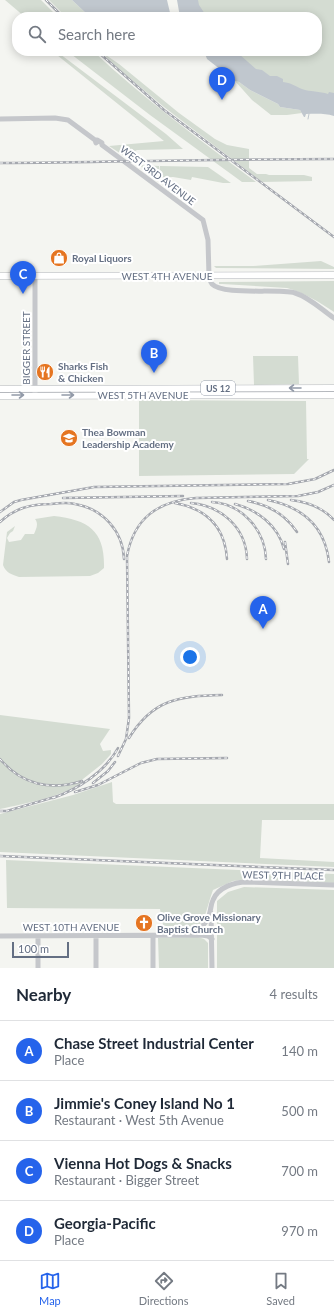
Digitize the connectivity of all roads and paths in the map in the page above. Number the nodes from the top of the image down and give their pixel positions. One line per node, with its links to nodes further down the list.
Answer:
1 (0, 119): 5 (street, WEST 3RD AVENUE)
2 (334, 275): 5 (main road, WEST 4TH AVENUE)
3 (0, 276): 4 (main road, WEST 4TH AVENUE)
4 (35, 276): 5 (main road, WEST 4TH AVENUE); 10 (street, BIGGER STREET)
5 (209, 276): 6 (street)
6 (334, 318)
7 (251, 388): 8 (main road, WEST 5TH AVENUE / US 12, one-way to 7); 11 (main road, WEST 5TH AVENUE / US 12); 14 (main road)
8 (334, 388)
9 (0, 389): 10 (main road, WEST 5TH AVENUE / US 12)
10 (35, 392): 11 (main road, WEST 5TH AVENUE / US 12); 13 (main road, WEST 5TH AVENUE / US 12, one-way to 10)
11 (101, 392): 14 (main road, WEST 5TH AVENUE / US 12)
12 (334, 395): 14 (main road, WEST 5TH AVENUE / US 12)
13 (0, 396)
14 (251, 396)
15 (334, 886): 16 (street, WEST 9TH PLACE)
16 (211, 910): 17 (street, WEST 9TH PLACE); 22 (street)
17 (187, 935): 21 (street, WEST 10TH AVENUE); 22 (street, WEST 10TH AVENUE)
18 (0, 936): 19 (street, WEST 10TH AVENUE)
19 (38, 936): 20 (street, WEST 10TH AVENUE); 23 (street)
20 (96, 936): 21 (street, WEST 10TH AVENUE); 24 (street)
21 (153, 936): 25 (street)
22 (212, 939): 26 (street)
23 (38, 968)
24 (96, 968)
25 (153, 968)
26 (212, 968)

